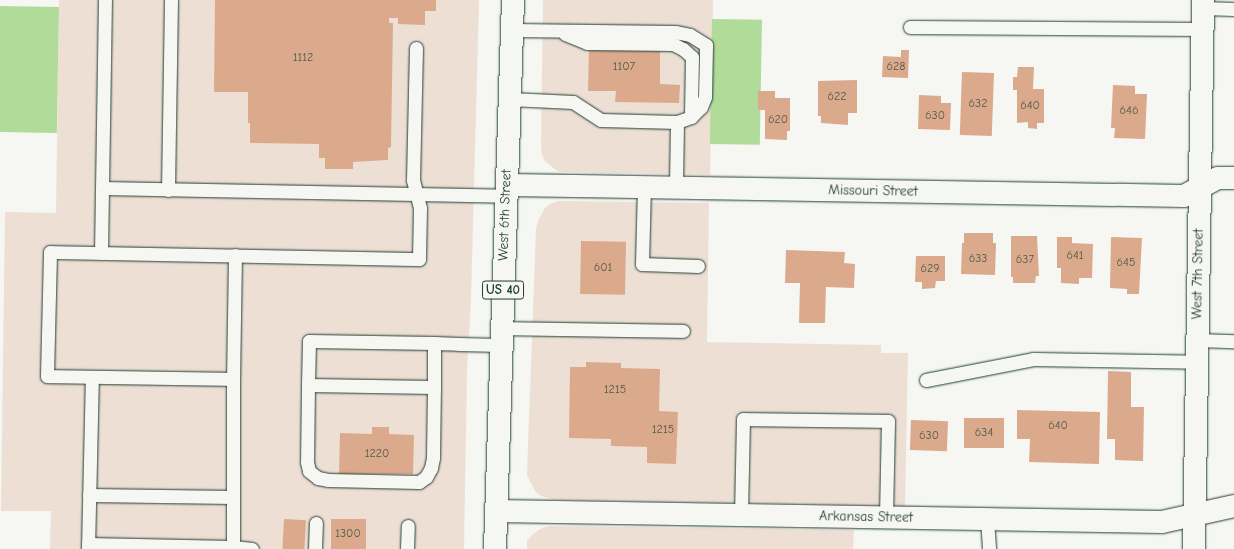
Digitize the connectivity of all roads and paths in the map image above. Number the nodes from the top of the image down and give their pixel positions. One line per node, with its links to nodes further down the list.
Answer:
1 (105, 0): 16 (lane)
2 (171, 0): 18 (lane)
3 (513, 0): 7 (main road, West 6th Street / US 40)
4 (1234, 9): 5 (lane)
5 (1203, 12): 6 (lane); 15 (main road, West 7th Street)
6 (910, 26)
7 (512, 30): 8 (lane); 10 (main road, West 6th Street / US 40)
8 (556, 31): 11 (lane); 11 (lane)
9 (416, 48): 20 (lane)
10 (510, 100): 12 (lane); 19 (main road, West 6th Street / US 40)
11 (691, 117): 12 (lane)
12 (677, 122): 17 (lane)
13 (1234, 178): 15 (main road, Missouri Street)
14 (644, 187): 17 (main road, Missouri Street); 19 (main road, Missouri Street); 23 (lane)
15 (1200, 187): 17 (main road, Missouri Street); 26 (main road, West 7th Street)
16 (102, 188): 18 (lane); 21 (lane)
17 (676, 188)
18 (168, 190): 20 (lane)
19 (506, 190): 20 (lane); 25 (main road, West 6th Street / US 40)
20 (417, 194): 22 (lane)
21 (101, 253): 22 (lane); 30 (lane)
22 (235, 255): 31 (lane)
23 (698, 266)
24 (684, 331): 25 (lane)
25 (501, 336): 28 (lane); 38 (main road, West 6th Street / US 40)
26 (1197, 340): 27 (lane); 29 (main road, West 7th Street)
27 (1234, 341)
28 (434, 343): 33 (lane); 34 (lane)
29 (1197, 362): 32 (lane); 39 (main road, West 7th Street)
30 (92, 377): 31 (lane); 35 (lane)
31 (233, 379): 36 (lane)
32 (926, 380)
33 (308, 385): 34 (lane); 34 (lane)
34 (434, 387)
35 (89, 495): 36 (lane); 45 (lane)
36 (233, 498): 46 (lane)
37 (1234, 506): 39 (main road, Arkansas Street)
38 (496, 511): 40 (main road, Arkansas Street); 50 (main road, West 6th Street / US 40)
39 (1194, 514): 42 (main road, Arkansas Street); 52 (main road, West 7th Street)
40 (741, 515): 41 (main road, Arkansas Street); 41 (lane)
41 (886, 517): 42 (main road, Arkansas Street)
42 (987, 519): 51 (lane)
43 (316, 523): 48 (lane)
44 (408, 526): 49 (lane)
45 (88, 546): 46 (lane)
46 (233, 547): 47 (lane)
47 (252, 549)
48 (315, 549)
49 (407, 549)
50 (495, 549)
51 (990, 549)
52 (1194, 549)

